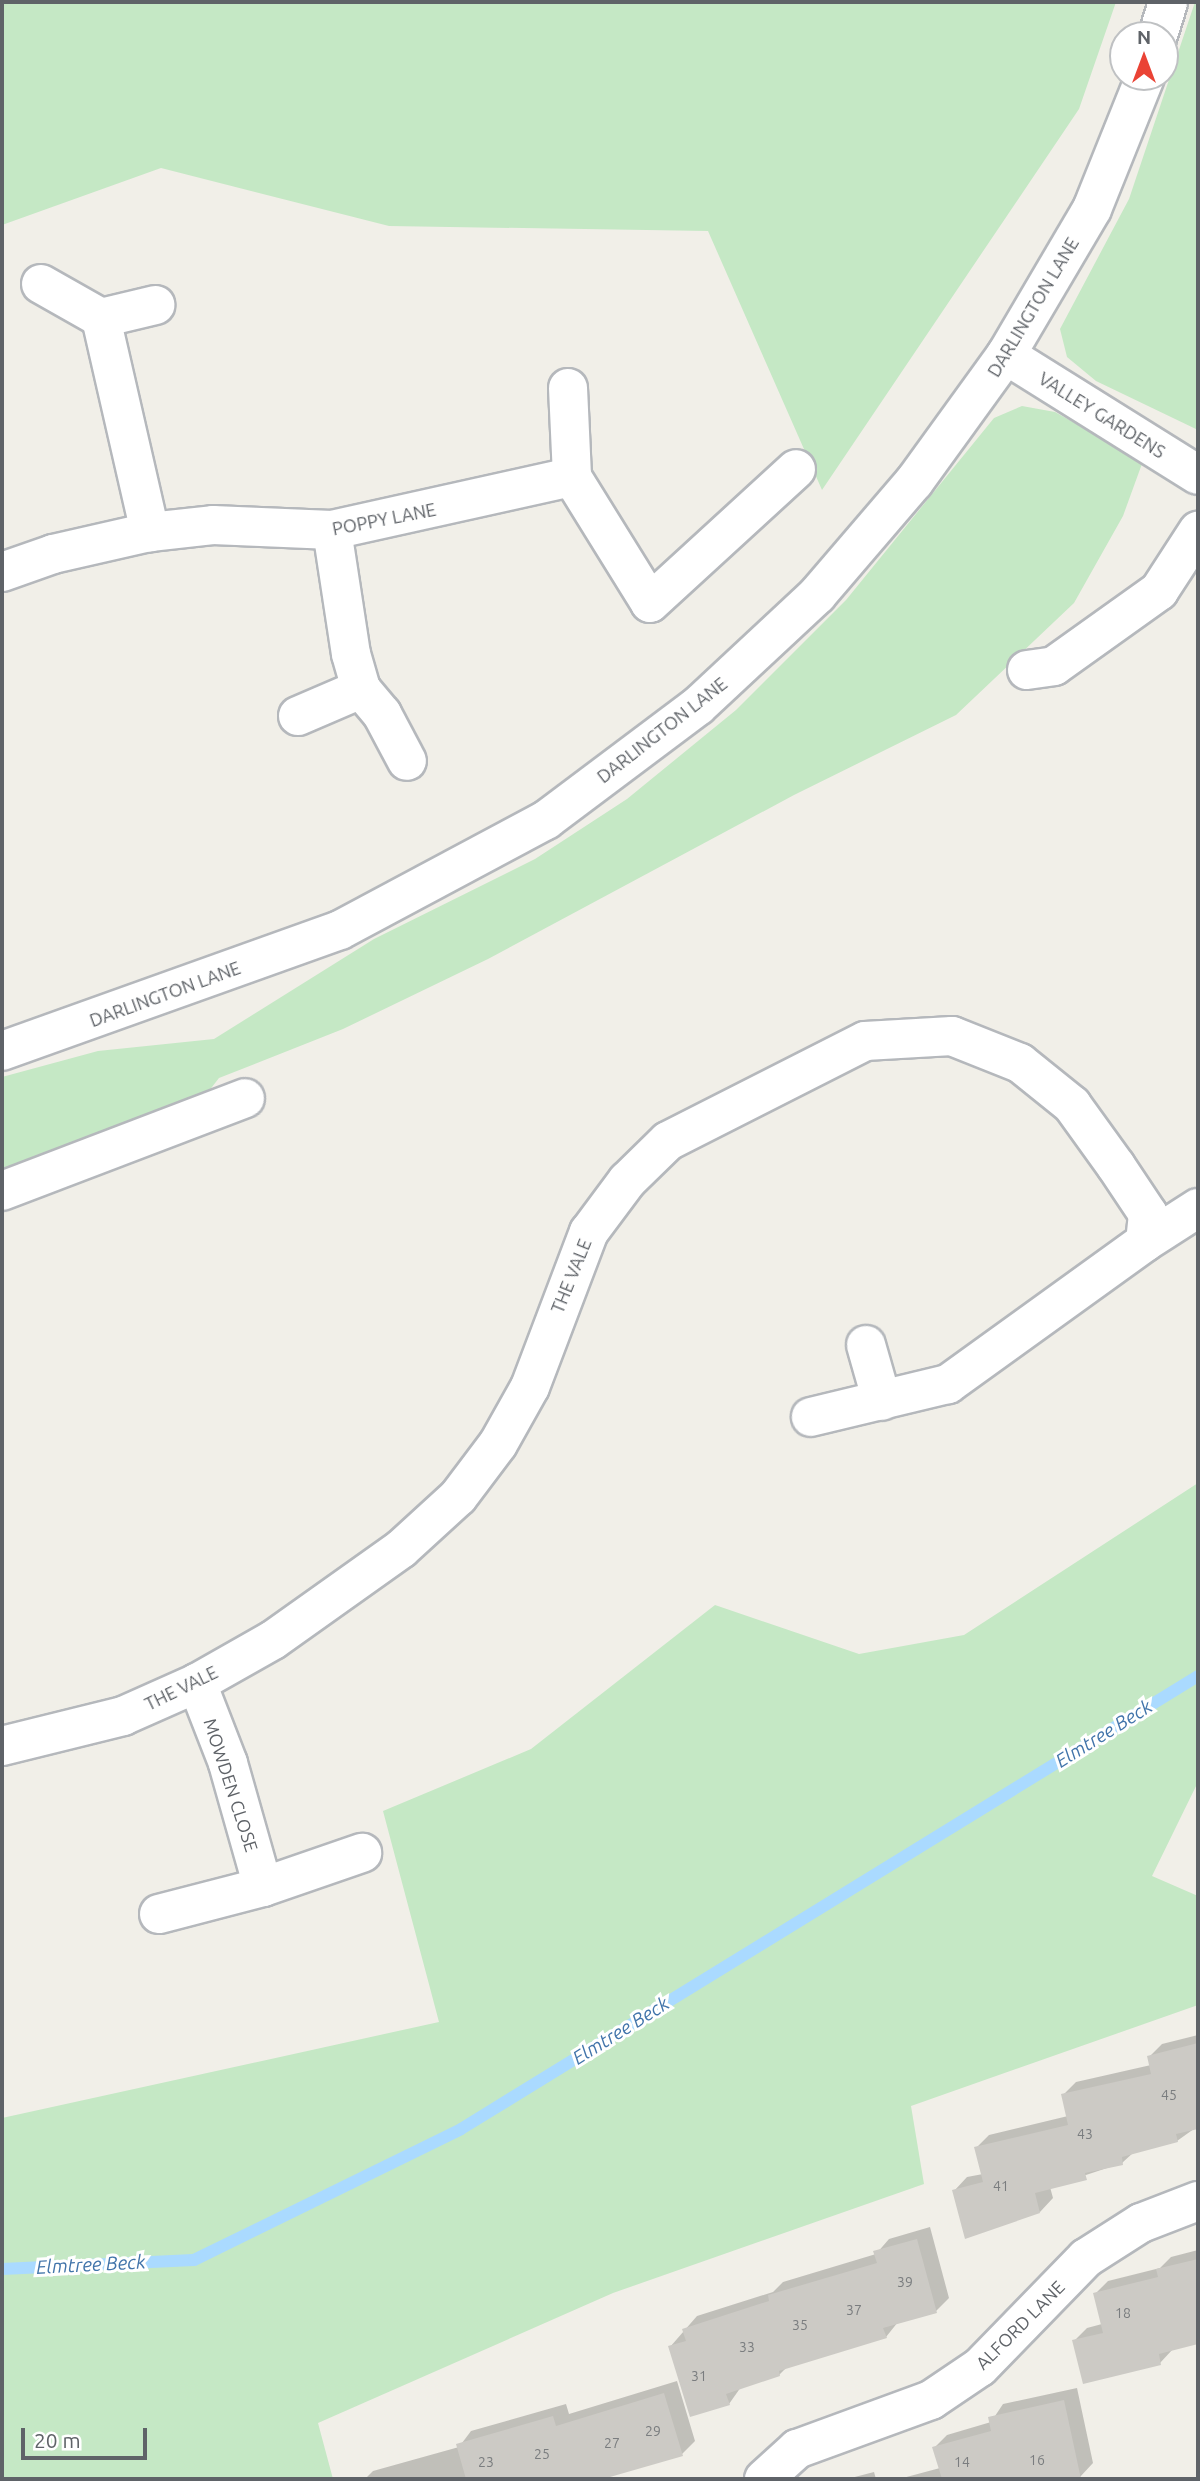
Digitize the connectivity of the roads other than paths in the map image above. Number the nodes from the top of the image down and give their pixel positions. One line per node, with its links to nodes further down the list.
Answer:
1 (1168, 2): 2 (street)
2 (1162, 21)
3 (1139, 91): 7 (street, DARLINGTON LANE)
4 (41, 284): 6 (street)
5 (155, 305): 6 (street)
6 (101, 318): 14 (street)
7 (1006, 355): 10 (street, VALLEY GARDENS); 20 (street, DARLINGTON LANE)
8 (568, 388): 11 (street)
9 (796, 469): 11 (street)
10 (1198, 475)
11 (572, 477): 12 (street, POPPY LANE)
12 (332, 530): 14 (street, POPPY LANE); 17 (street)
13 (1198, 531): 16 (street)
14 (150, 532): 15 (street, POPPY LANE)
15 (2, 572)
16 (1027, 670)
17 (361, 689): 18 (street); 19 (street)
18 (299, 716)
19 (407, 761)
20 (2, 1051)
21 (245, 1098): 22 (street)
22 (2, 1191)
23 (1198, 1208): 24 (street)
24 (1145, 1242): 26 (street); 28 (street, THE VALE)
25 (866, 1345): 26 (street)
26 (882, 1401): 27 (street)
27 (811, 1418)
28 (197, 1683): 29 (street, THE VALE); 31 (street, MOWDEN CLOSE)
29 (2, 1746)
30 (362, 1853): 31 (street)
31 (262, 1887): 32 (street)
32 (159, 1914)
33 (1198, 2201): 34 (street, ALFORD LANE)
34 (764, 2479)

